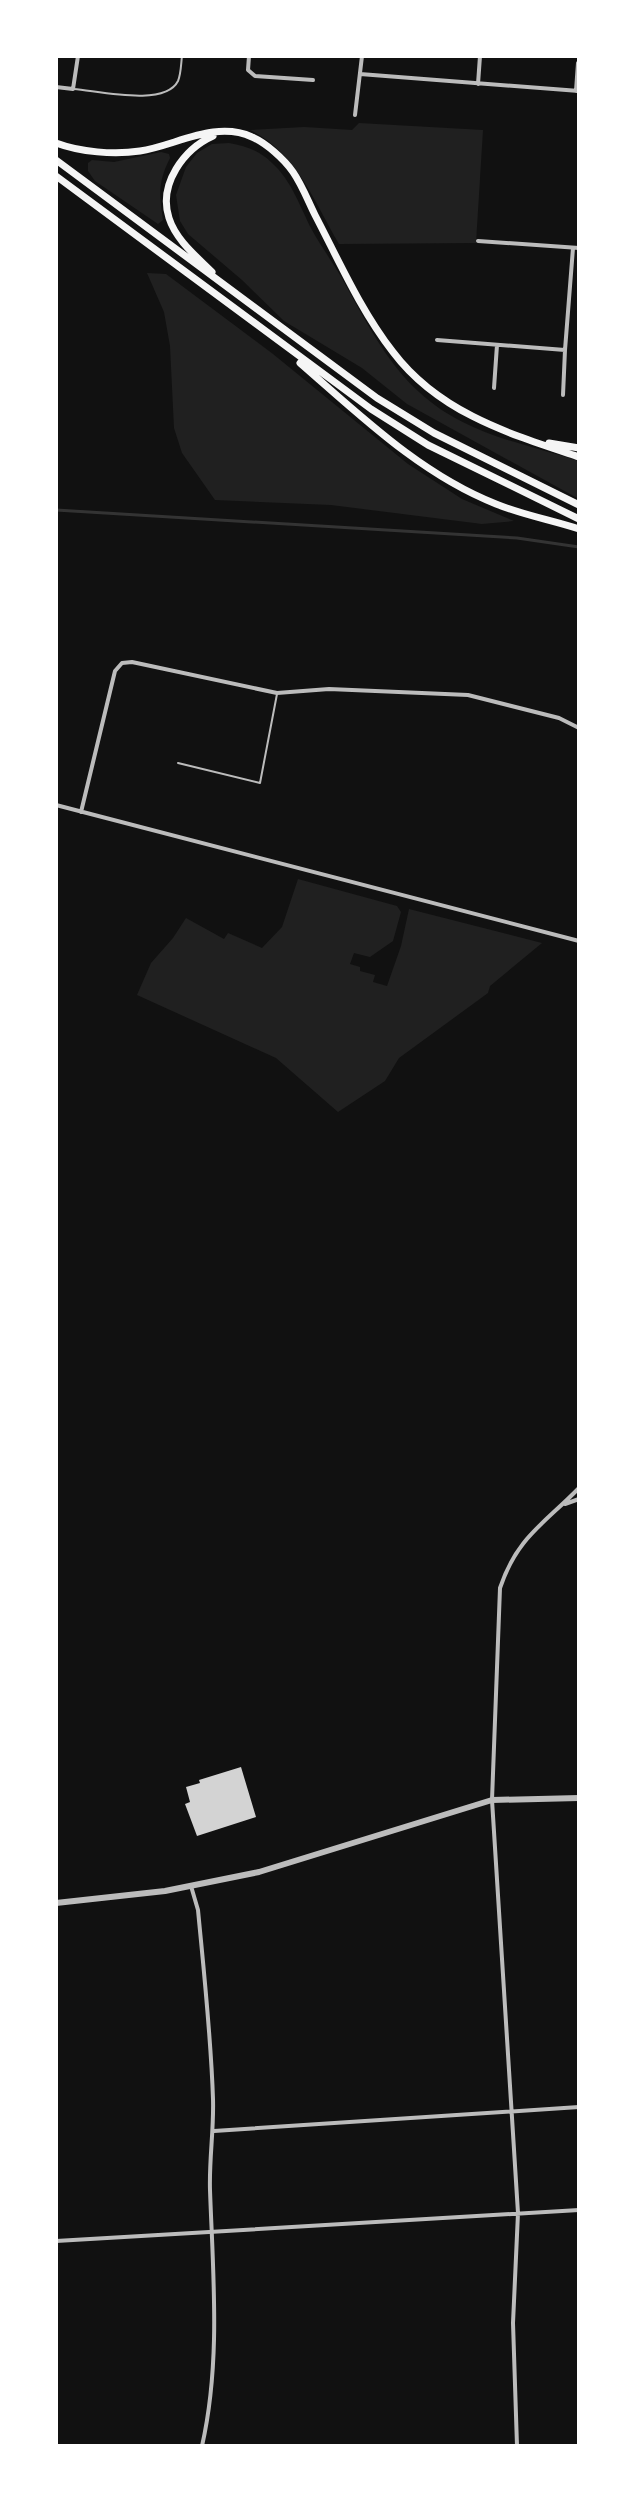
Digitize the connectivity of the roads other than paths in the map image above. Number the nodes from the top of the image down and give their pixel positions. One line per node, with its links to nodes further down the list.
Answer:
1 (78, 56): 11 (street)
2 (182, 56): 11 (lane)
3 (249, 56): 8 (street)
4 (362, 56): 7 (street)
5 (480, 56): 9 (street)
6 (578, 63): 12 (street)
7 (360, 74): 9 (street); 13 (street)
8 (313, 80)
9 (478, 84): 12 (street)
10 (56, 87): 11 (street)
11 (73, 89)
12 (577, 91)
13 (355, 115)
14 (224, 131): 15 (highway); 20 (highway); 27 (highway)
15 (56, 143)
16 (56, 160): 20 (highway)
17 (56, 176): 21 (highway)
18 (478, 241): 19 (street)
19 (576, 248): 24 (street)
20 (227, 288): 30 (highway)
21 (265, 333): 31 (highway); 32 (highway)
22 (437, 340): 23 (street)
23 (497, 345): 24 (street); 25 (street)
24 (565, 350): 26 (street)
25 (494, 388)
26 (563, 395)
27 (539, 442): 28 (highway); 29 (highway)
28 (579, 446)
29 (579, 457)
30 (579, 505)
31 (579, 519)
32 (579, 529)
33 (277, 693): 34 (street); 35 (lane); 37 (street)
34 (579, 728)
35 (178, 763)
36 (56, 805): 37 (street)
37 (81, 812): 38 (street)
38 (579, 941)
39 (579, 1488): 41 (street)
40 (579, 1499): 41 (street)
41 (563, 1505): 43 (street)
42 (579, 1798): 43 (street)
43 (492, 1800): 44 (street); 47 (street)
44 (191, 1886): 45 (street); 48 (street)
45 (56, 1903)
46 (579, 2107): 47 (street)
47 (513, 2111): 48 (street); 50 (street)
48 (214, 2131): 51 (street)
49 (579, 2210): 50 (street)
50 (518, 2213): 51 (street); 54 (street)
51 (212, 2233): 52 (street); 53 (street)
52 (56, 2241)
53 (202, 2446)
54 (517, 2446)

